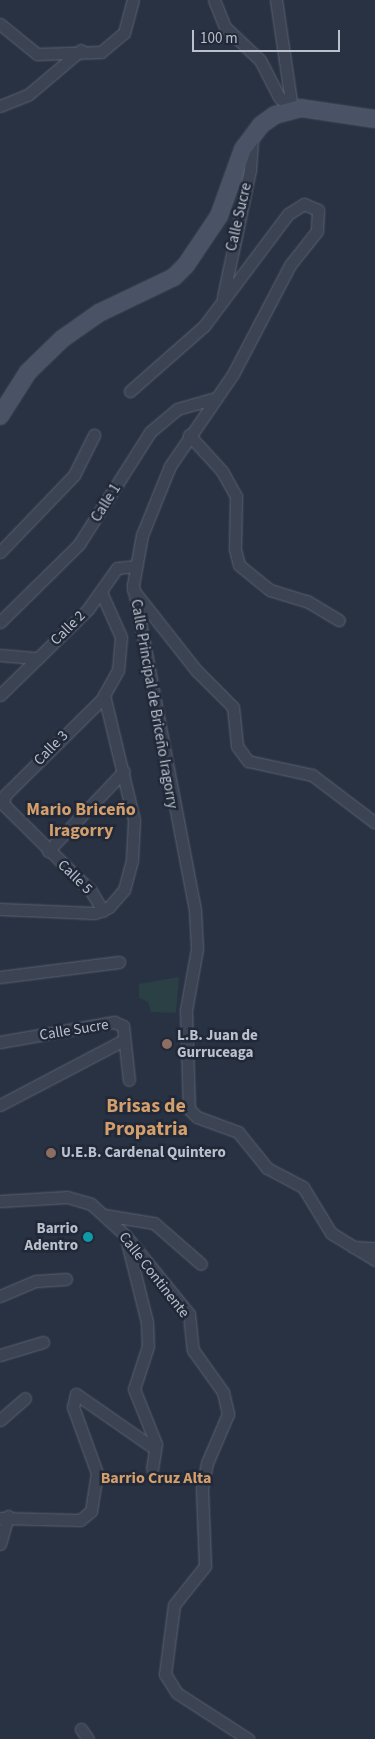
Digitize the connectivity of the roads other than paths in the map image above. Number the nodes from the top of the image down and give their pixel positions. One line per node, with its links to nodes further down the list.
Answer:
1 (133, 0): 5 (street)
2 (214, 0): 7 (street)
3 (276, 0): 7 (street)
4 (0, 24): 5 (street)
5 (81, 50): 6 (street)
6 (0, 106)
7 (292, 109): 8 (main road); 9 (main road)
8 (375, 119)
9 (252, 134): 10 (street, Calle Sucre); 13 (main road)
10 (223, 301): 11 (street); 12 (street, Calle Principal de Briceño Iragorry)
11 (130, 391)
12 (216, 398): 15 (street, Calle Principal de Briceño Iragorry); 21 (street, Calle 1)
13 (0, 416)
14 (94, 435): 16 (street)
15 (189, 435): 17 (street, Calle Principal de Briceño Iragorry); 20 (street)
16 (0, 552)
17 (134, 566): 18 (street, Calle Principal de Briceño Iragorry); 19 (street, Calle 2)
18 (133, 590): 28 (street); 41 (street, Calle Principal de Briceño Iragorry)
19 (101, 592): 23 (street, Calle 2); 25 (street, Calle 3)
20 (339, 620)
21 (0, 622)
22 (0, 655): 23 (street)
23 (38, 658): 24 (street, Calle 2)
24 (0, 695)
25 (104, 695): 26 (street); 27 (street, Calle 3)
26 (124, 771): 29 (street); 31 (street)
27 (3, 804): 29 (street, Calle 5)
28 (374, 822)
29 (48, 851): 31 (street, Calle 5)
30 (2, 908): 31 (street)
31 (103, 911)
32 (119, 962): 33 (street)
33 (0, 977)
34 (124, 1040): 35 (street, Calle Sucre); 36 (street, Calle Sucre); 37 (street)
35 (0, 1042)
36 (129, 1080)
37 (0, 1105)
38 (0, 1201): 39 (street, Calle Continente)
39 (104, 1215): 40 (street, Calle Continente); 44 (street)
40 (125, 1235): 51 (street); 57 (street, Calle Continente)
41 (349, 1247): 42 (street); 43 (street, Calle Principal de Briceño Iragorry)
42 (375, 1248)
43 (375, 1260)
44 (201, 1264)
45 (66, 1279): 46 (street)
46 (0, 1296)
47 (43, 1342): 48 (street)
48 (0, 1355)
49 (25, 1398): 50 (street)
50 (0, 1420)
51 (155, 1449): 52 (street); 53 (street)
52 (152, 1469)
53 (4, 1517): 54 (street)
54 (0, 1544)
55 (81, 1729): 56 (street)
56 (88, 1739)
57 (248, 1739)

